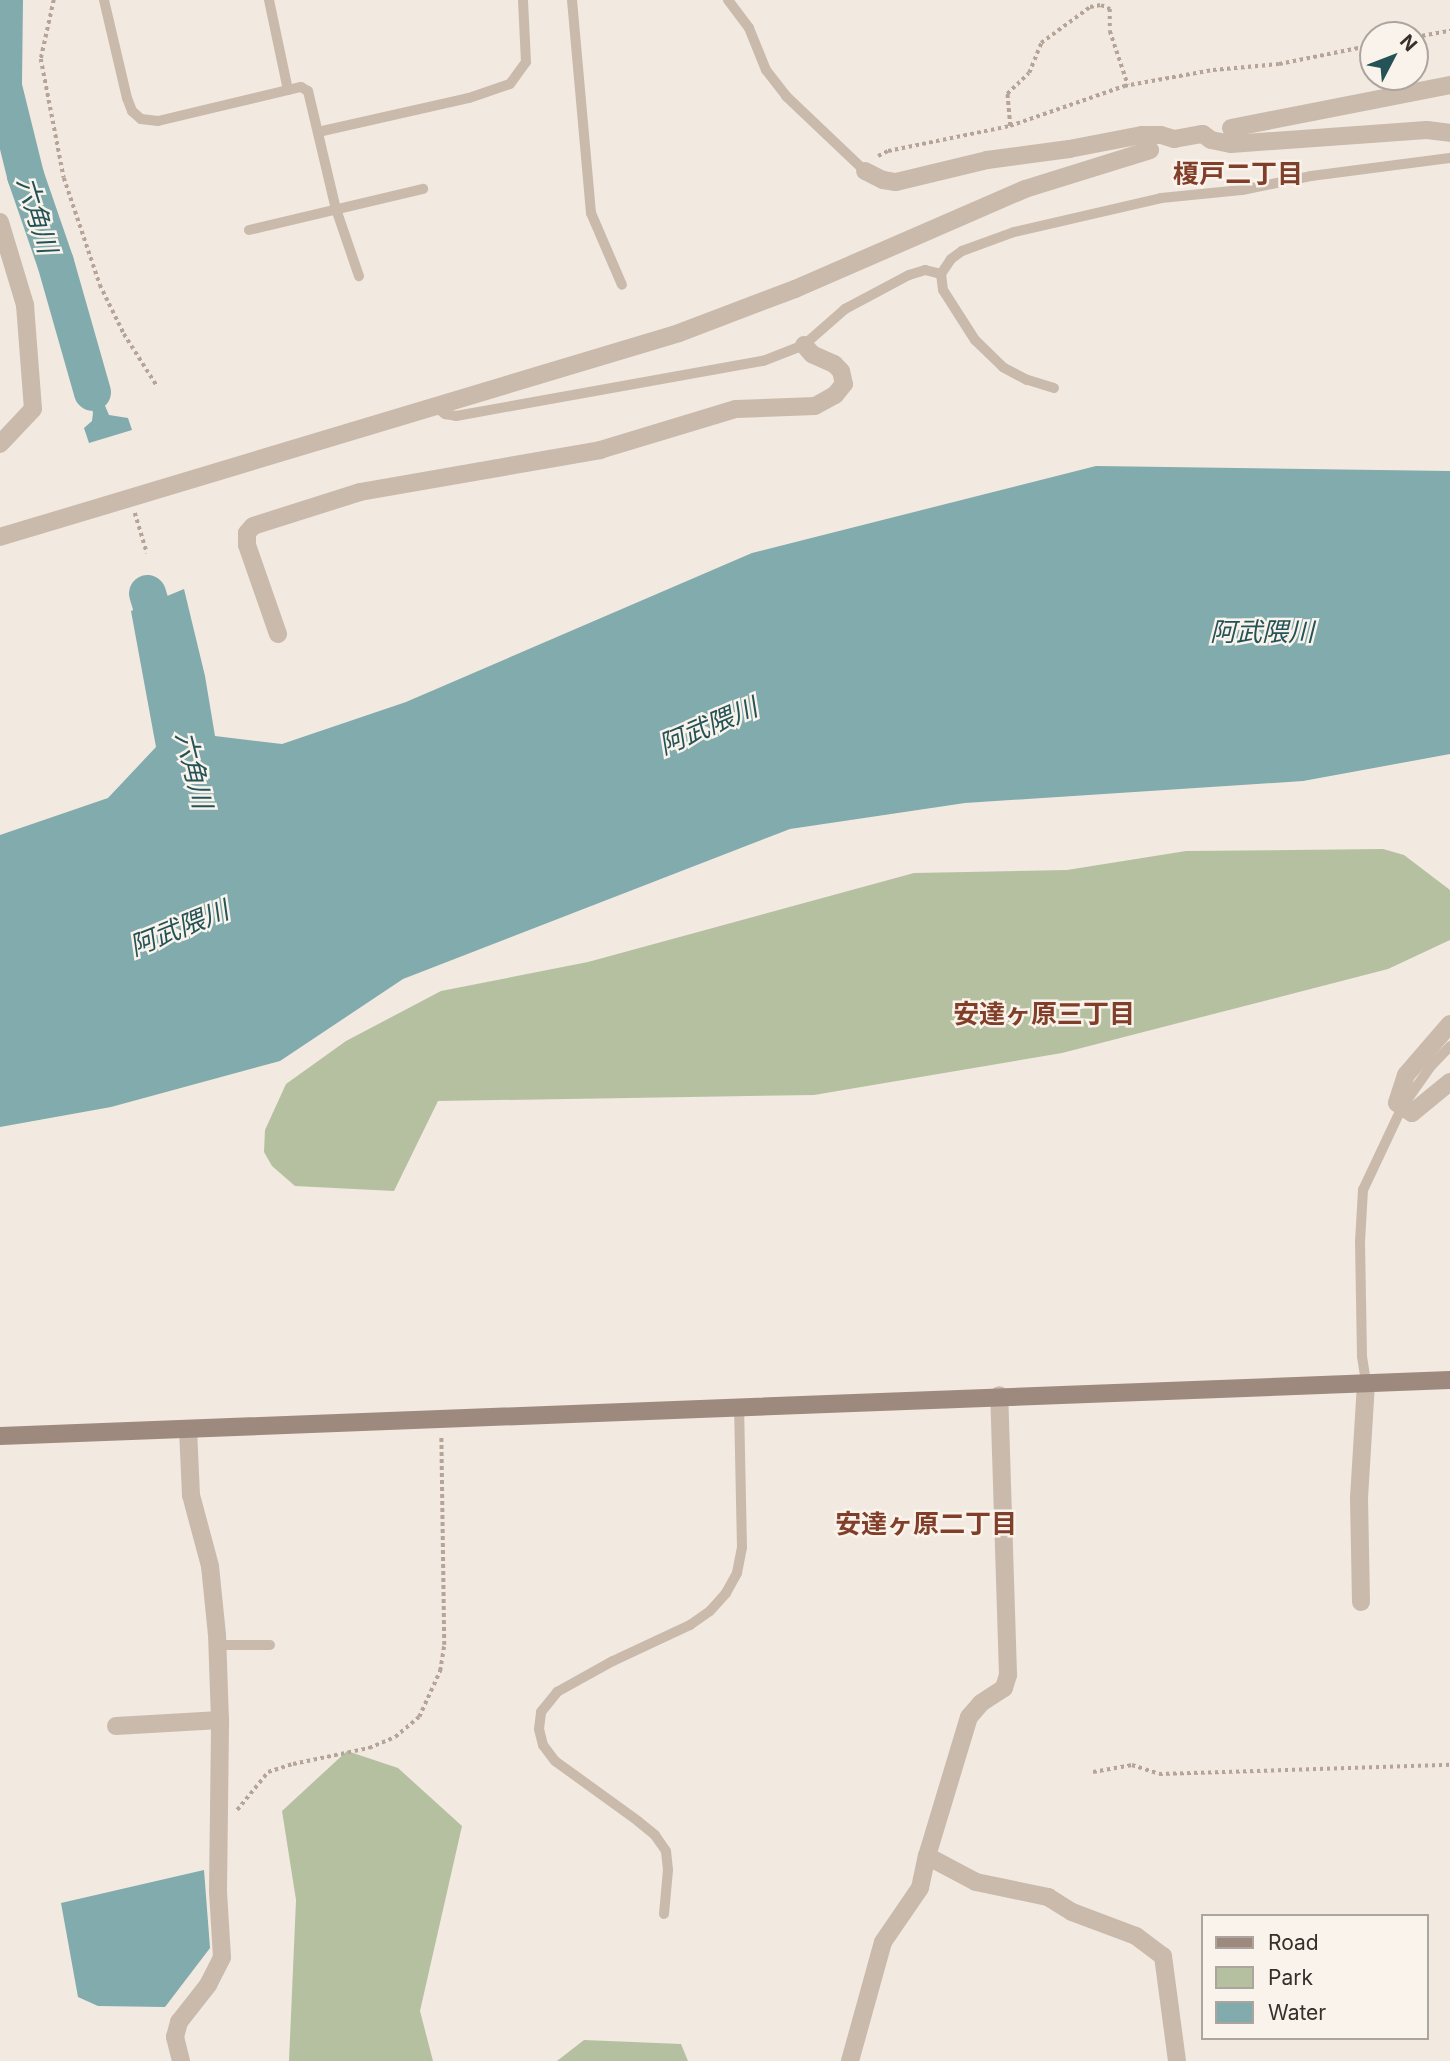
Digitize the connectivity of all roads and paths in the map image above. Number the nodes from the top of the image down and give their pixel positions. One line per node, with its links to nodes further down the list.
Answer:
1 (54, 0): 30 (path)
2 (104, 0): 12 (lane)
3 (270, 0): 12 (lane)
4 (523, 0): 15 (lane)
5 (572, 0): 28 (lane)
6 (728, 0): 21 (lane)
7 (1450, 30): 8 (path)
8 (1429, 34)
9 (1359, 49): 10 (path)
10 (1128, 85): 13 (path); 13 (path)
11 (1450, 85): 14 (street)
12 (289, 90): 15 (lane)
13 (1010, 126): 21 (path)
14 (1231, 128): 17 (lane)
15 (318, 132): 23 (lane)
16 (1450, 133): 17 (street)
17 (1203, 134): 18 (street)
18 (1174, 139): 19 (lane); 21 (street)
19 (1150, 150): 32 (street)
20 (1450, 158): 26 (lane)
21 (865, 171)
22 (423, 189): 23 (lane)
23 (336, 209): 25 (lane); 27 (lane)
24 (0, 222): 33 (street)
25 (249, 230)
26 (941, 274): 29 (lane); 31 (lane)
27 (359, 276)
28 (622, 285)
29 (804, 345): 32 (lane); 37 (street)
30 (157, 386)
31 (1054, 388)
32 (435, 405): 34 (street)
33 (0, 444)
34 (130, 498): 35 (street); 36 (path)
35 (0, 537)
36 (147, 553)
37 (278, 634)
38 (1450, 1024): 41 (street)
39 (1450, 1046): 41 (lane)
40 (1450, 1082): 41 (street)
41 (1402, 1107): 43 (lane)
42 (1450, 1380): 43 (street)
43 (1366, 1382): 44 (street); 49 (street)
44 (999, 1395): 45 (street); 57 (street)
45 (738, 1405): 46 (street); 58 (lane)
46 (441, 1419): 47 (street); 56 (path)
47 (188, 1430): 48 (street); 50 (street)
48 (0, 1436)
49 (1361, 1602)
50 (218, 1645): 51 (lane); 52 (street)
51 (270, 1645)
52 (220, 1720): 53 (street); 56 (street)
53 (116, 1726)
54 (1450, 1765): 55 (path)
55 (1093, 1772)
56 (219, 1831): 59 (street)
57 (927, 1856): 60 (street); 61 (street)
58 (664, 1914)
59 (181, 2061)
60 (850, 2061)
61 (1177, 2061)

